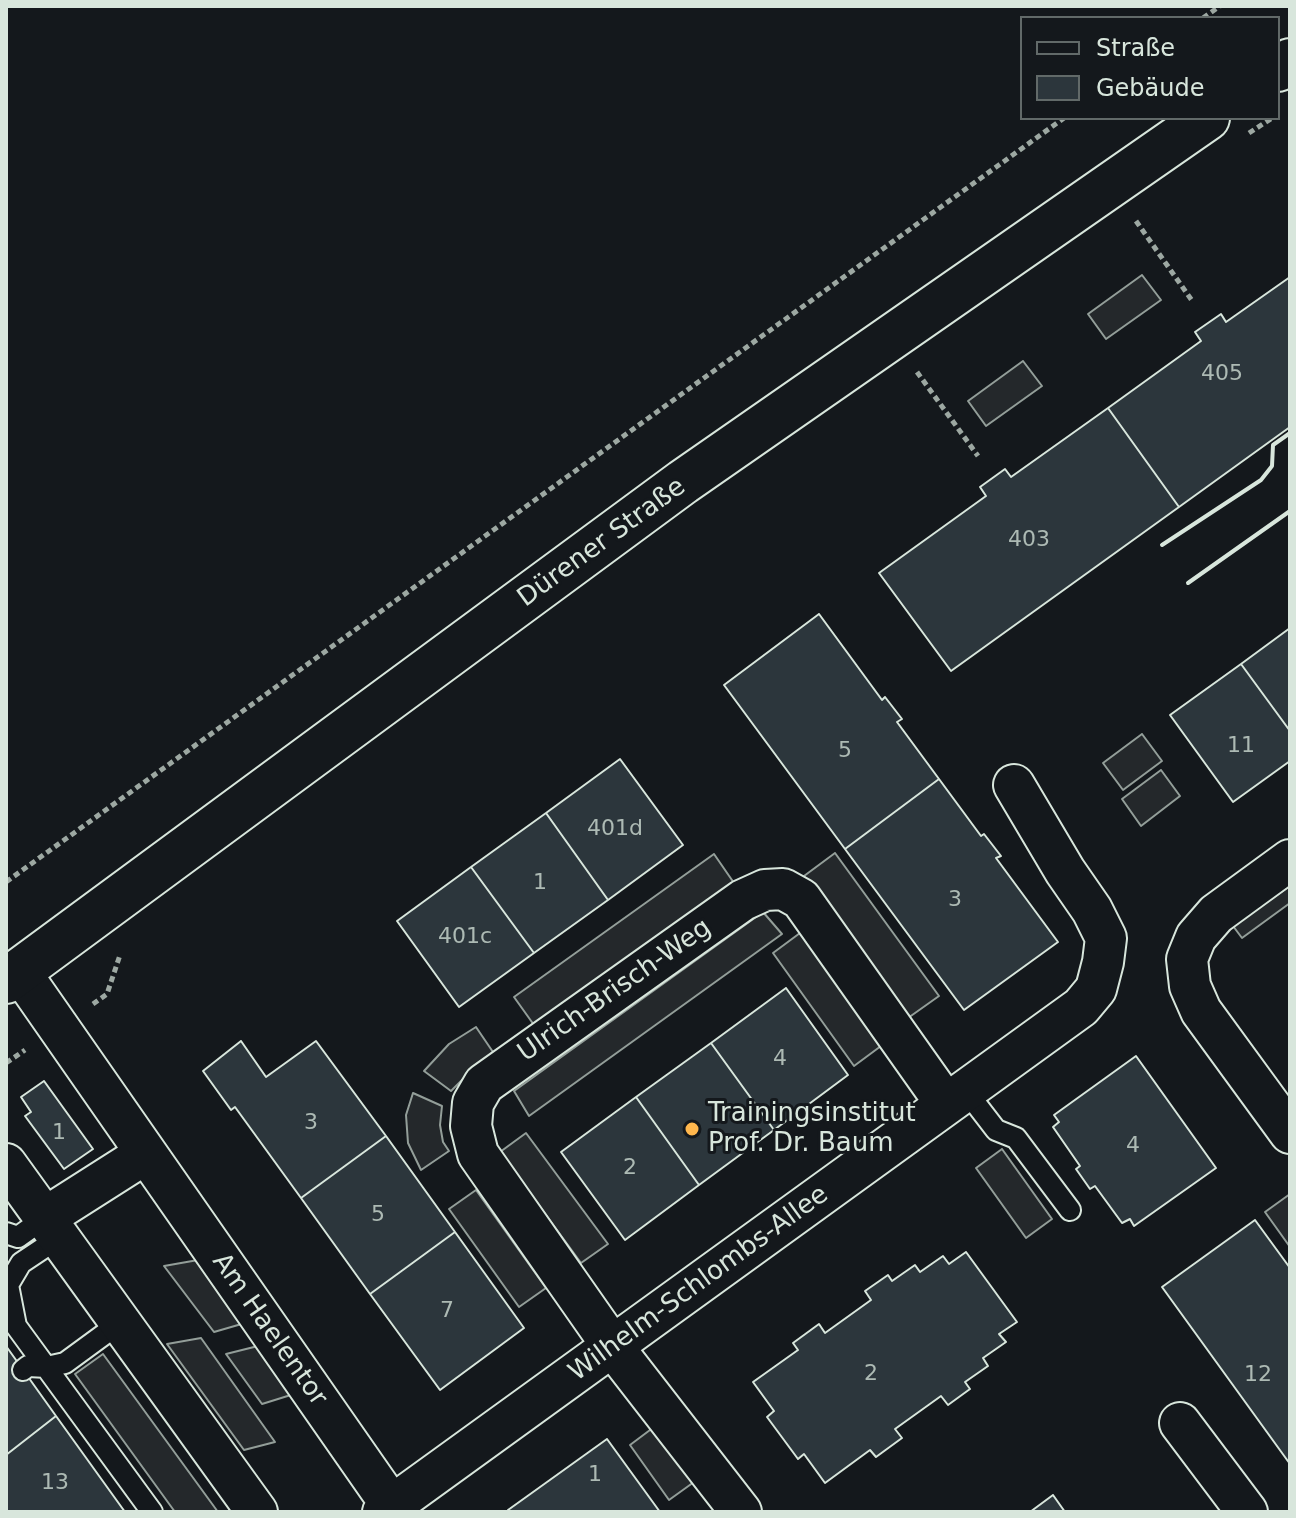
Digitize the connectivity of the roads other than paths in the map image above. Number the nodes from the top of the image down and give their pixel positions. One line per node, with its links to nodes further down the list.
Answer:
1 (1204, 120): 4 (main road, Dürener Straße)
2 (1014, 785): 5 (street, Wilhelm-Schlombs-Allee)
3 (1290, 860): 6 (street)
4 (13, 976): 7 (street, Am Haelentor)
5 (956, 1098): 9 (lane); 13 (street, Wilhelm-Schlombs-Allee); 13 (street, Ulrich-Brisch-Weg)
6 (1290, 1133)
7 (145, 1154): 10 (street); 17 (street, Am Haelentor)
8 (6, 1164): 10 (street)
9 (1070, 1210)
10 (53, 1227): 11 (lane); 12 (street); 14 (lane)
11 (6, 1233)
12 (121, 1322): 14 (lane); 19 (street)
13 (613, 1347): 17 (street, Wilhelm-Schlombs-Allee); 20 (street, Ulrich-Brisch-Weg)
14 (47, 1367): 15 (lane); 18 (lane)
15 (23, 1370)
16 (1180, 1423): 21 (street)
17 (388, 1509)
18 (152, 1512)
19 (257, 1512)
20 (741, 1512)
21 (1247, 1512)

